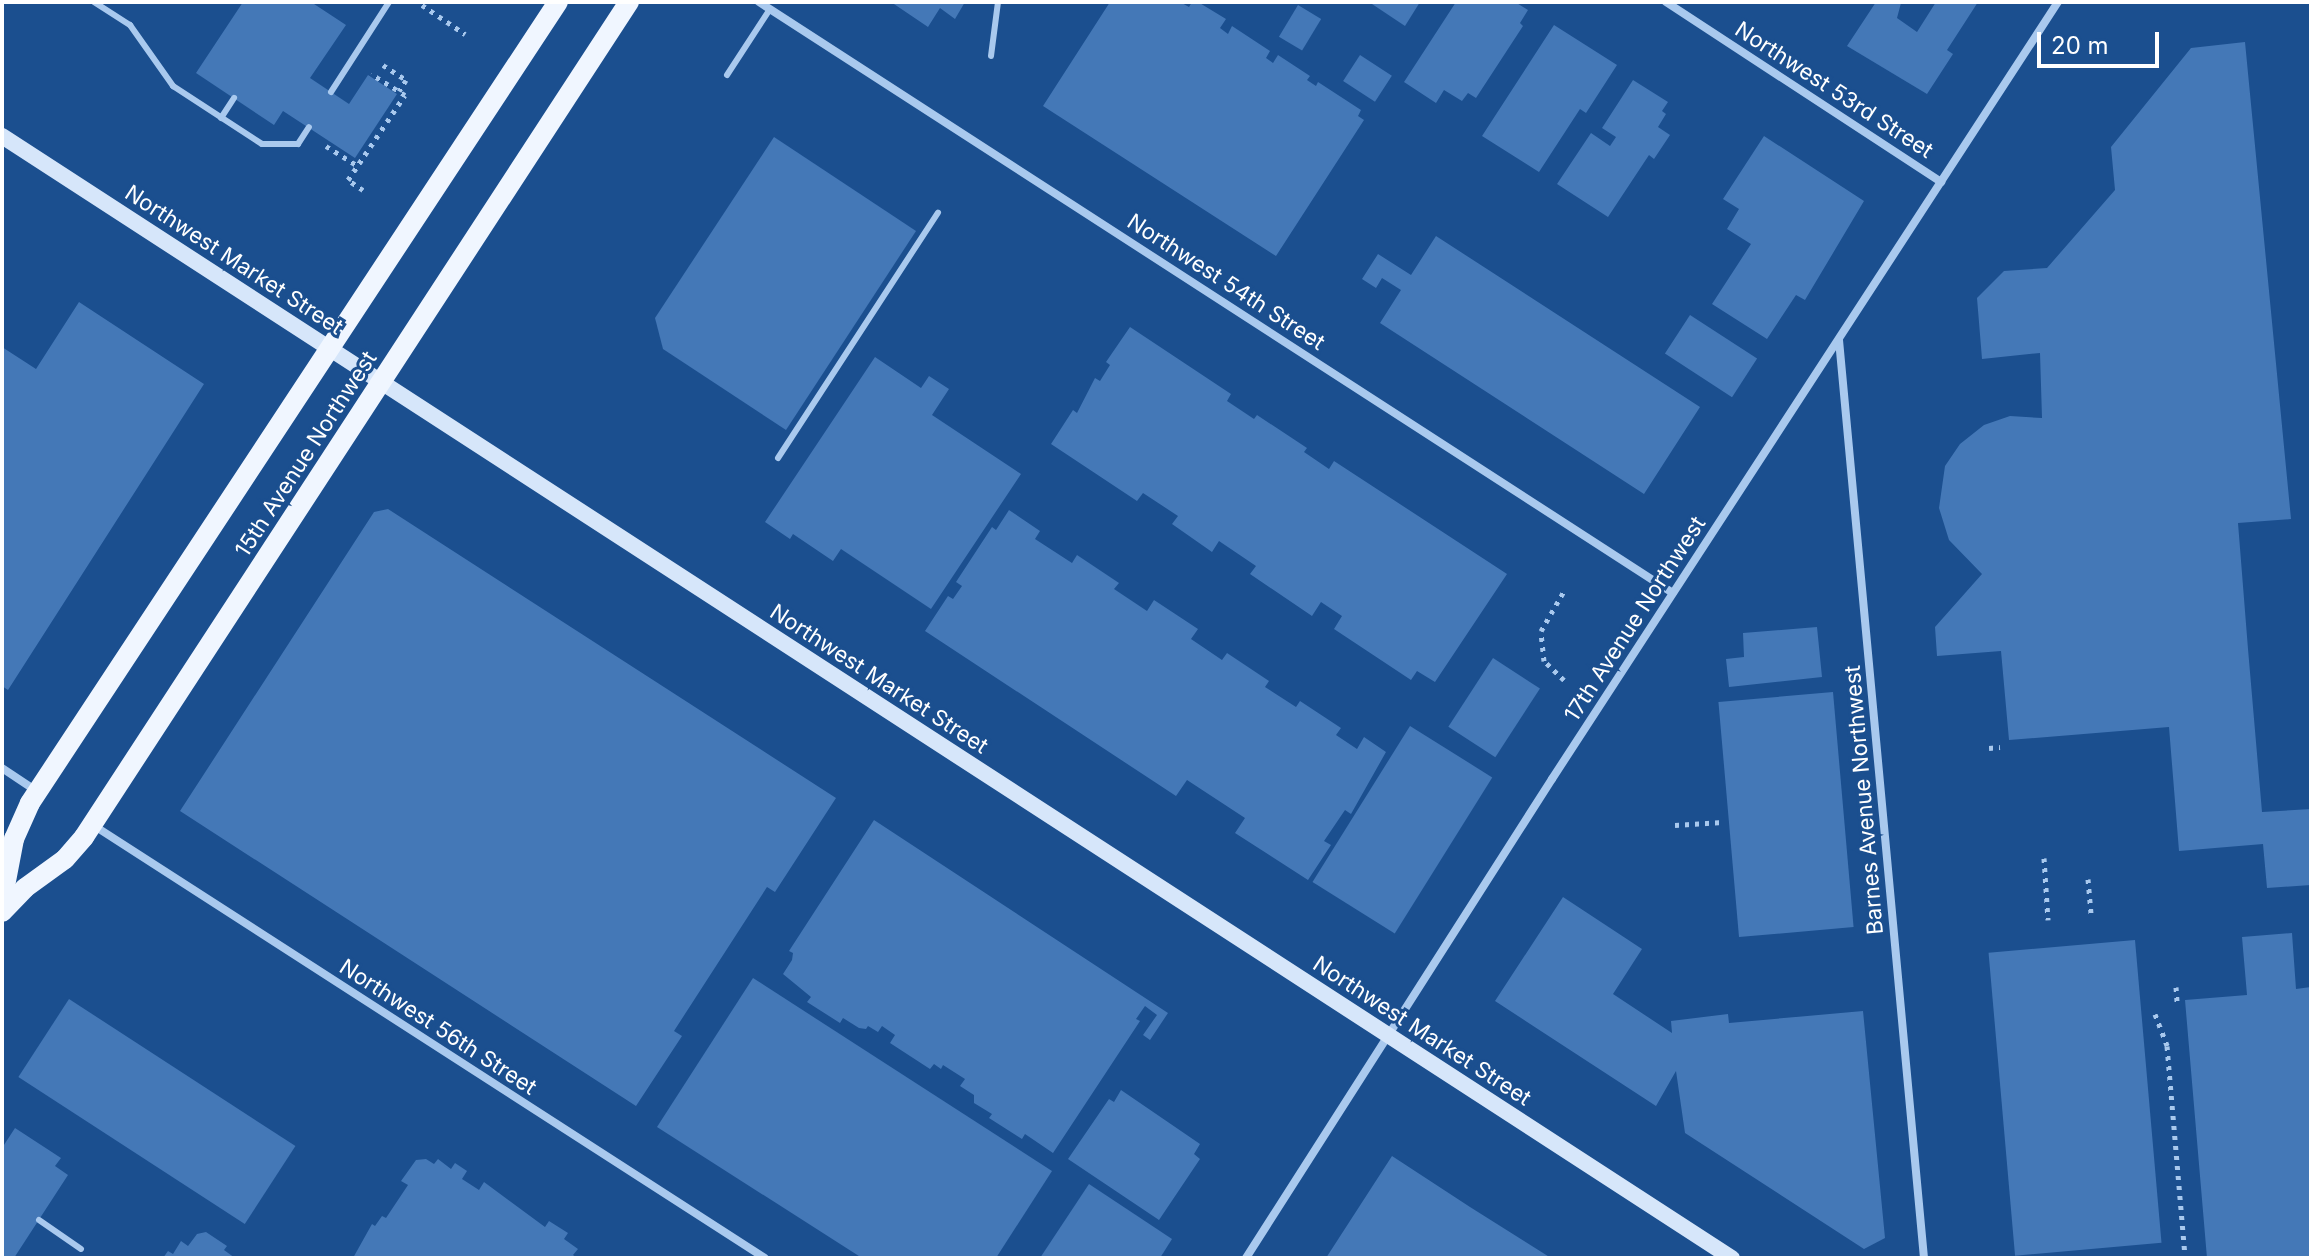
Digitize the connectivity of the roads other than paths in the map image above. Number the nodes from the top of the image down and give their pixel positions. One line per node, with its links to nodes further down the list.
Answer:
1 (94, 2): 14 (lane)
2 (389, 2): 12 (lane)
3 (629, 2): 21 (main road, 15th Avenue Northwest)
4 (759, 2): 9 (street, Northwest 54th Street)
5 (998, 2): 10 (lane)
6 (1666, 2): 17 (street, Northwest 53rd Street)
7 (2058, 2): 17 (street, 17th Avenue Northwest)
8 (551, 4): 20 (main road, 15th Avenue Northwest)
9 (770, 9): 11 (lane); 23 (street, Northwest 54th Street)
10 (991, 56)
11 (727, 75)
12 (331, 92)
13 (234, 98): 14 (lane)
14 (221, 118): 15 (lane)
15 (309, 127)
16 (2, 136): 20 (main road, Northwest Market Street)
17 (1941, 182): 19 (street, 17th Avenue Northwest)
18 (938, 213): 22 (lane)
19 (1839, 339): 23 (street, 17th Avenue Northwest); 35 (street, Barnes Avenue Northwest)
20 (330, 348): 21 (main road, Northwest Market Street); 25 (main road, 15th Avenue Northwest)
21 (381, 382): 26 (main road, 15th Avenue Northwest); 29 (main road, Northwest Market Street)
22 (778, 458)
23 (1673, 593): 29 (street, 17th Avenue Northwest)
24 (2, 768): 25 (street)
25 (38, 792): 27 (main road, 15th Avenue Northwest)
26 (92, 825): 28 (main road, 15th Avenue Northwest); 32 (street, Northwest 56th Street)
27 (2, 902)
28 (2, 912)
29 (1389, 1035): 33 (street, 17th Avenue Northwest); 34 (main road, Northwest Market Street)
30 (39, 1220): 31 (lane)
31 (81, 1249)
32 (765, 1258)
33 (1246, 1258)
34 (1732, 1258)
35 (1924, 1258)

